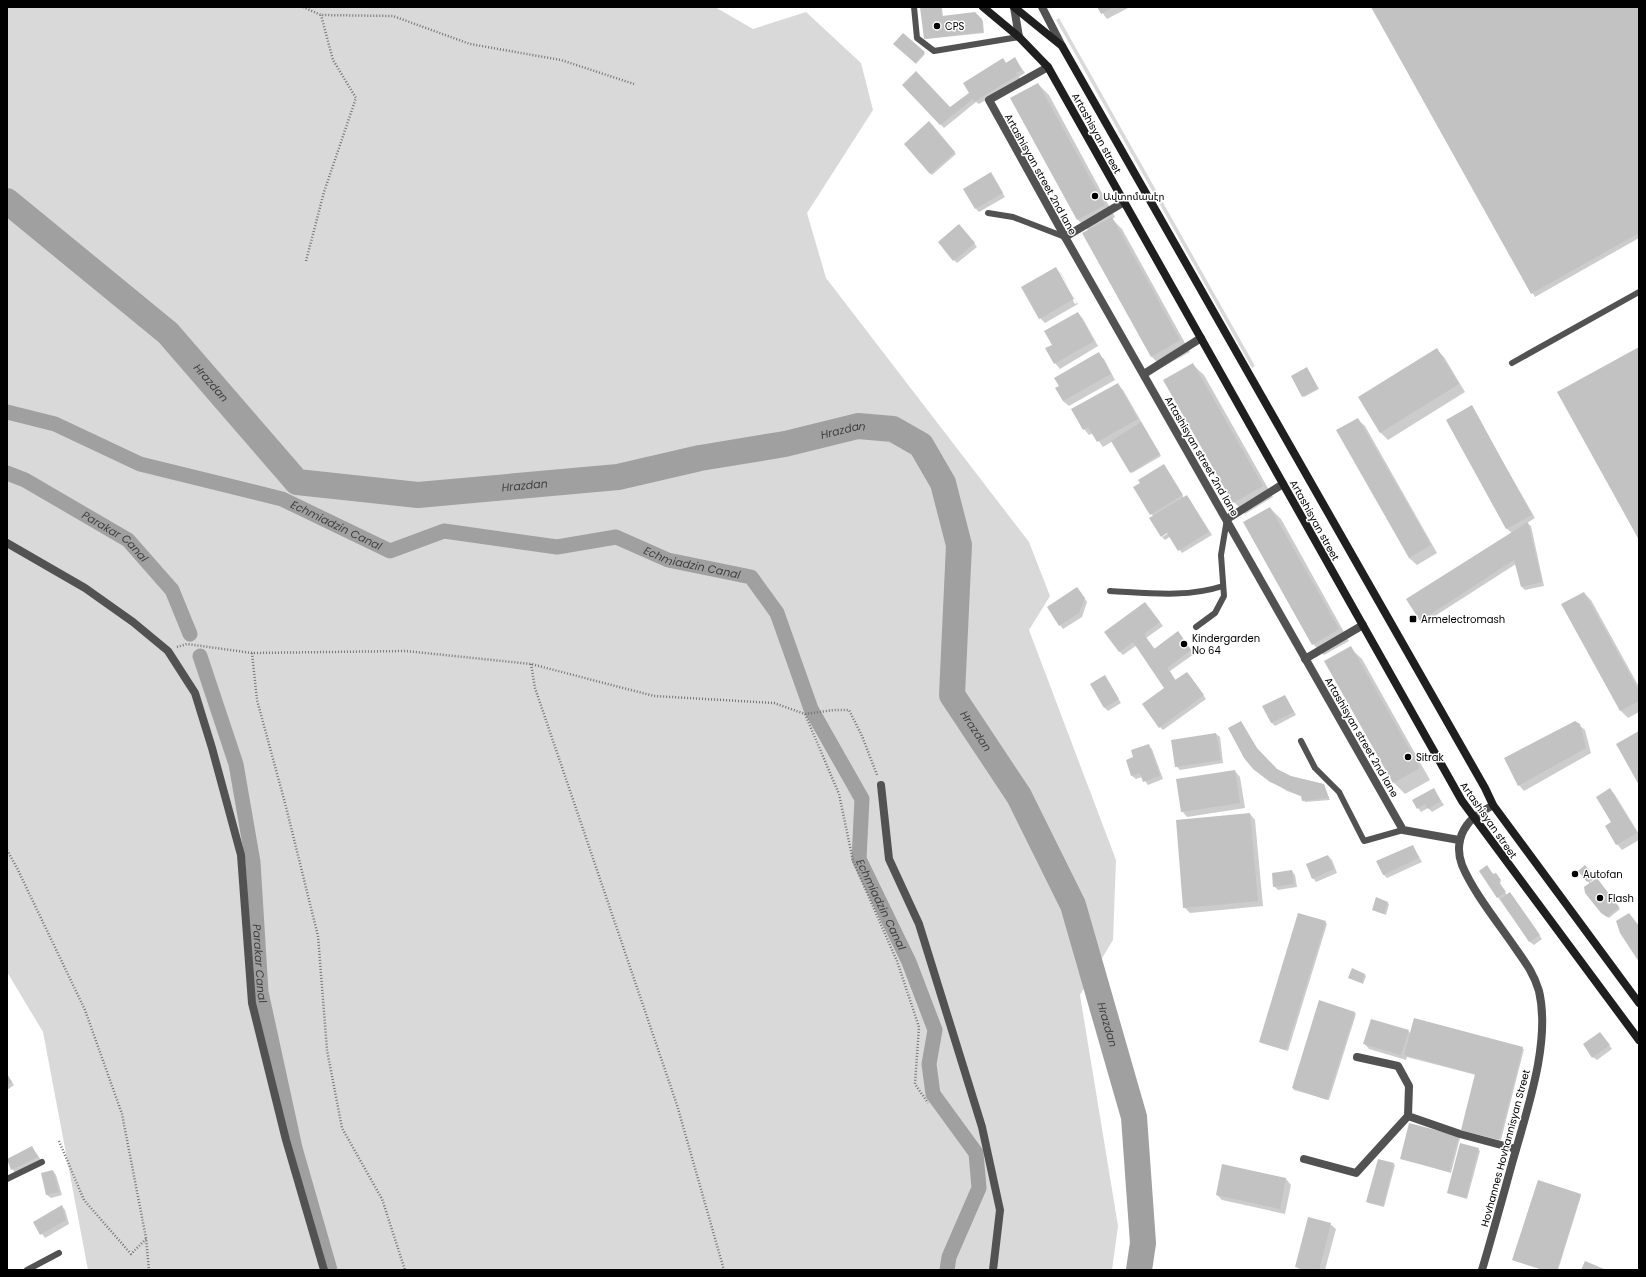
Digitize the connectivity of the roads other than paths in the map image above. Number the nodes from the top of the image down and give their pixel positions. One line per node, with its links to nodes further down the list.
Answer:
1 (914, 7): 5 (lane)
2 (982, 7): 5 (main road, Artashisyan street)
3 (1014, 7): 5 (street); 6 (main road, Artashisyan street)
4 (1042, 7): 6 (street)
5 (1019, 37): 7 (main road, Artashisyan street)
6 (1062, 46): 25 (main road, Artashisyan street)
7 (1048, 66): 8 (main road, Artashisyan street); 10 (street, Artashisyan street 2nd lane)
8 (1124, 202): 10 (street); 12 (main road, Artashisyan street)
9 (988, 213): 10 (lane)
10 (1065, 237): 14 (street, Artashisyan street 2nd lane)
11 (1639, 292): 13 (lane)
12 (1201, 338): 14 (street); 15 (main road, Artashisyan street)
13 (1512, 363)
14 (1144, 374): 16 (street, Artashisyan street 2nd lane)
15 (1284, 484): 16 (street); 20 (main road, Artashisyan street)
16 (1226, 520): 18 (lane); 22 (street, Artashisyan street 2nd lane)
17 (7, 543): 40 (street)
18 (1223, 586): 19 (lane); 21 (lane)
19 (1110, 591)
20 (1363, 625): 22 (street); 26 (main road, Artashisyan street)
21 (1196, 627)
22 (1305, 659): 27 (street, Artashisyan street 2nd lane)
23 (1301, 741): 27 (lane)
24 (881, 785): 41 (street)
25 (1493, 805): 26 (street); 29 (main road, Artashisyan street)
26 (1473, 818): 28 (street); 30 (main road, Artashisyan street)
27 (1403, 830): 28 (street)
28 (1459, 840): 33 (street, Hovhannes Hovhannisyan Street)
29 (1639, 1003)
30 (1639, 1040)
31 (1356, 1057): 32 (street)
32 (1408, 1116): 33 (street); 34 (street)
33 (1516, 1149): 38 (street, Hovhannes Hovhannisyan Street)
34 (1304, 1159)
35 (42, 1162): 36 (lane)
36 (7, 1179)
37 (59, 1253): 39 (lane)
38 (1484, 1269)
39 (27, 1270)
40 (324, 1270)
41 (993, 1270)

